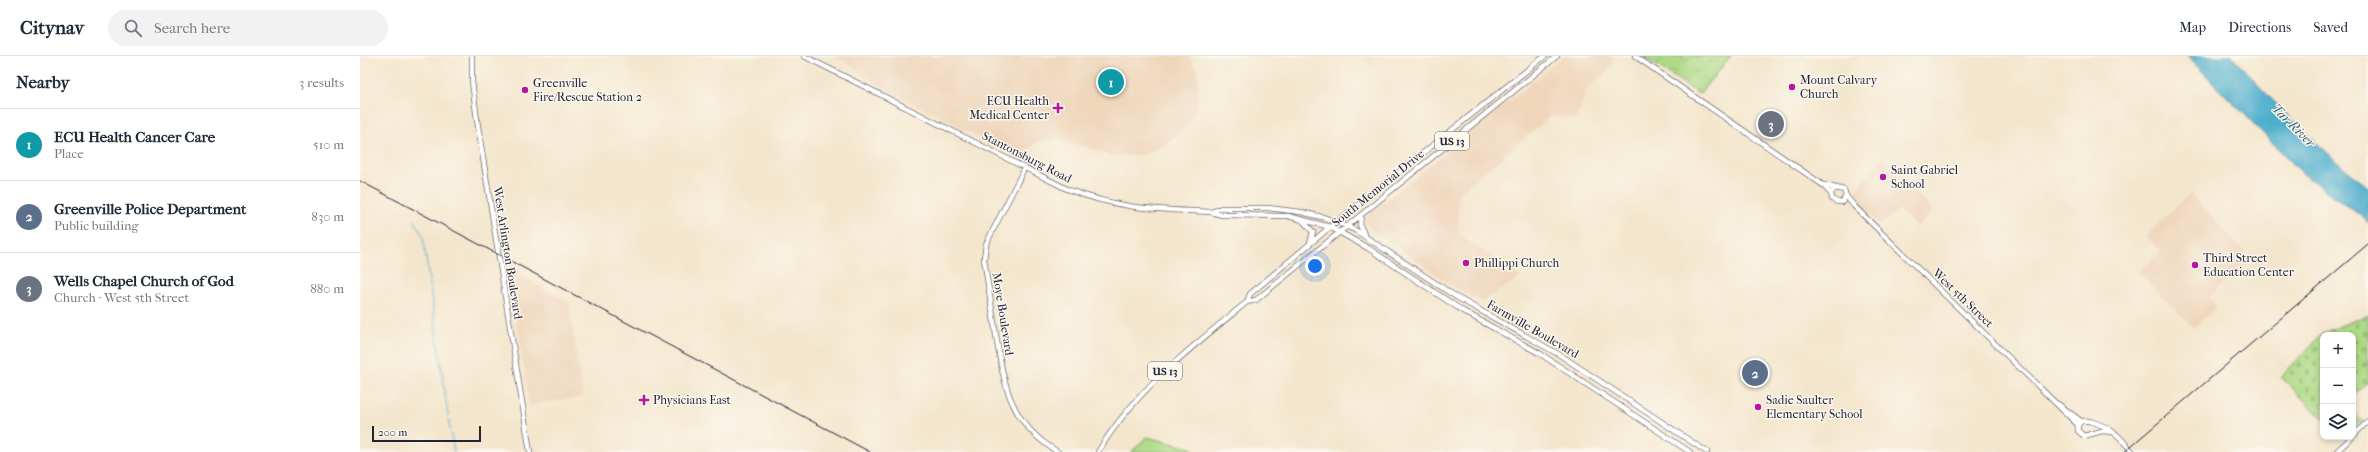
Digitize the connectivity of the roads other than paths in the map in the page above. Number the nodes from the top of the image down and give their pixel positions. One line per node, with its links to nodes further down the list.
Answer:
1 (472, 56): 30 (main road, West Arlington Boulevard)
2 (804, 56): 6 (main road, Stantonsburg Road)
3 (1545, 56): 16 (main road, South Memorial Drive / US 13)
4 (1557, 56): 14 (main road, South Memorial Drive / US 13)
5 (1635, 56): 7 (main road)
6 (1025, 167): 13 (main road, Stantonsburg Road); 31 (main road, Moye Boulevard)
7 (1823, 185): 8 (main road); 9 (main road)
8 (1835, 188): 9 (main road); 10 (main road)
9 (1831, 194): 11 (main road)
10 (1846, 196): 11 (main road); 12 (main road, West 5th Street)
11 (1842, 202): 12 (main road, West 5th Street)
12 (1854, 206): 24 (main road, West 5th Street)
13 (1211, 212): 15 (main road, Stantonsburg Road); 16 (main road, Stantonsburg Road)
14 (1361, 215): 17 (main road, South Memorial Drive / US 13); 20 (main road)
15 (1301, 218): 18 (main road, Stantonsburg Road); 21 (main road)
16 (1337, 222): 17 (main road, Stantonsburg Road); 18 (main road, South Memorial Drive / US 13)
17 (1347, 226): 19 (main road, South Memorial Drive / US 13); 20 (main road, Farmville Boulevard)
18 (1330, 227): 19 (main road, Stantonsburg Road); 21 (main road, South Memorial Drive / US 13)
19 (1339, 232): 22 (main road, South Memorial Drive / US 13); 33 (main road, Farmville Boulevard)
20 (1365, 236): 34 (main road, Farmville Boulevard)
21 (1310, 244): 22 (main road, South Memorial Drive / US 13)
22 (1247, 302): 32 (main road, South Memorial Drive / US 13)
23 (2368, 421): 27 (main road)
24 (2079, 423): 25 (main road); 28 (main road)
25 (2093, 424): 26 (main road); 28 (main road)
26 (2114, 432): 28 (main road); 35 (main road)
27 (2356, 432)
28 (2092, 434)
29 (2348, 440): 36 (main road)
30 (530, 452)
31 (1058, 452)
32 (1098, 452)
33 (1690, 452)
34 (1707, 452)
35 (2133, 452)
36 (2336, 452)

